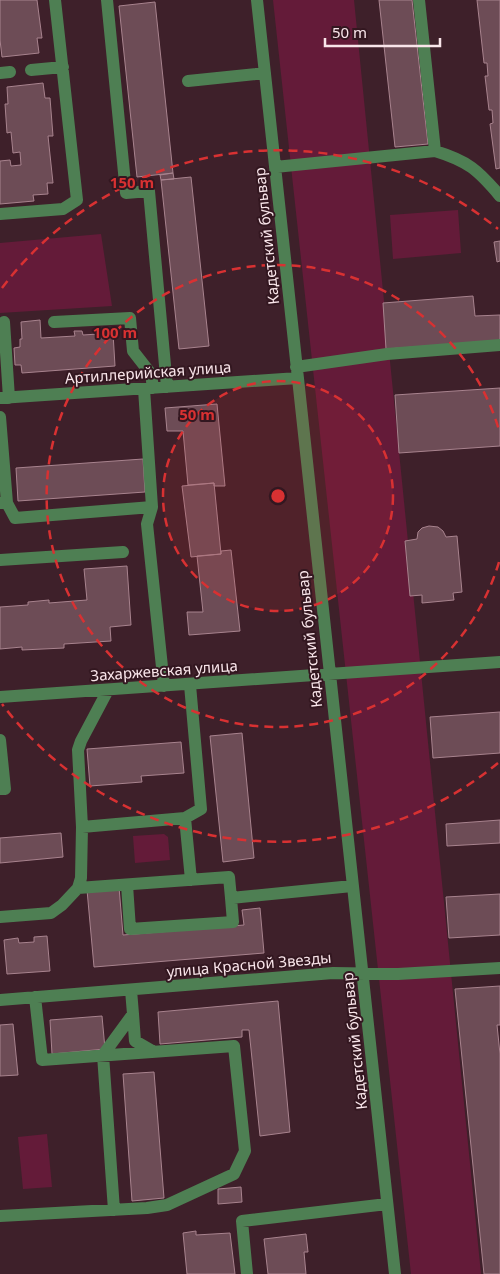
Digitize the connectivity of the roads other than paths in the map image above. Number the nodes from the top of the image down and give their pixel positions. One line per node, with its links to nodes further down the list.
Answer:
1 (55, 0): 5 (street)
2 (107, 0): 17 (street)
3 (257, 0): 7 (street, Кадетский бульвар)
4 (419, 0): 9 (street)
5 (63, 67): 6 (street); 12 (street)
6 (31, 70)
7 (265, 73): 8 (street); 10 (street, Кадетский бульвар)
8 (188, 81)
9 (435, 151): 10 (street); 11 (street)
10 (275, 167): 16 (street, Кадетский бульвар)
11 (500, 196)
12 (0, 214)
13 (4, 322): 19 (street)
14 (54, 322): 18 (street)
15 (500, 345): 16 (street, Артиллерийская улица)
16 (297, 372): 17 (street, Артиллерийская улица); 26 (street, Кадетский бульвар)
17 (167, 387): 18 (street, Артиллерийская улица)
18 (148, 388): 19 (street, Артиллерийская улица); 22 (street)
19 (4, 398)
20 (0, 416): 21 (street)
21 (4, 503): 22 (street)
22 (152, 507): 28 (street)
23 (123, 552): 24 (street)
24 (0, 560)
25 (500, 662): 26 (street, Захаржевская улица)
26 (330, 674): 27 (street, Захаржевская улица); 37 (street, Кадетский бульвар)
27 (190, 685): 28 (street, Захаржевская улица); 33 (street)
28 (164, 686): 29 (street, Захаржевская улица)
29 (108, 690): 30 (street, Захаржевская улица); 34 (street)
30 (0, 697)
31 (0, 740): 32 (street)
32 (0, 789)
33 (185, 818): 34 (street); 35 (street)
34 (82, 827): 38 (street)
35 (191, 880): 36 (street); 39 (street)
36 (127, 885): 38 (street); 39 (street)
37 (352, 886): 39 (street); 42 (street, Кадетский бульвар)
38 (78, 888): 40 (street)
39 (231, 898)
40 (0, 918)
41 (500, 968): 42 (street, улица Красной Звезды)
42 (363, 974): 43 (street, улица Красной Звезды); 49 (street, Кадетский бульвар)
43 (131, 990): 44 (street, улица Красной Звезды); 46 (street)
44 (35, 997): 45 (street, улица Красной Звезды); 48 (street)
45 (0, 1000)
46 (133, 1014): 47 (street); 48 (street)
47 (154, 1052): 48 (street); 50 (street)
48 (103, 1055): 50 (street)
49 (388, 1204): 52 (street); 53 (street, Кадетский бульвар)
50 (114, 1210): 51 (street)
51 (0, 1216)
52 (248, 1274)
53 (395, 1274)

